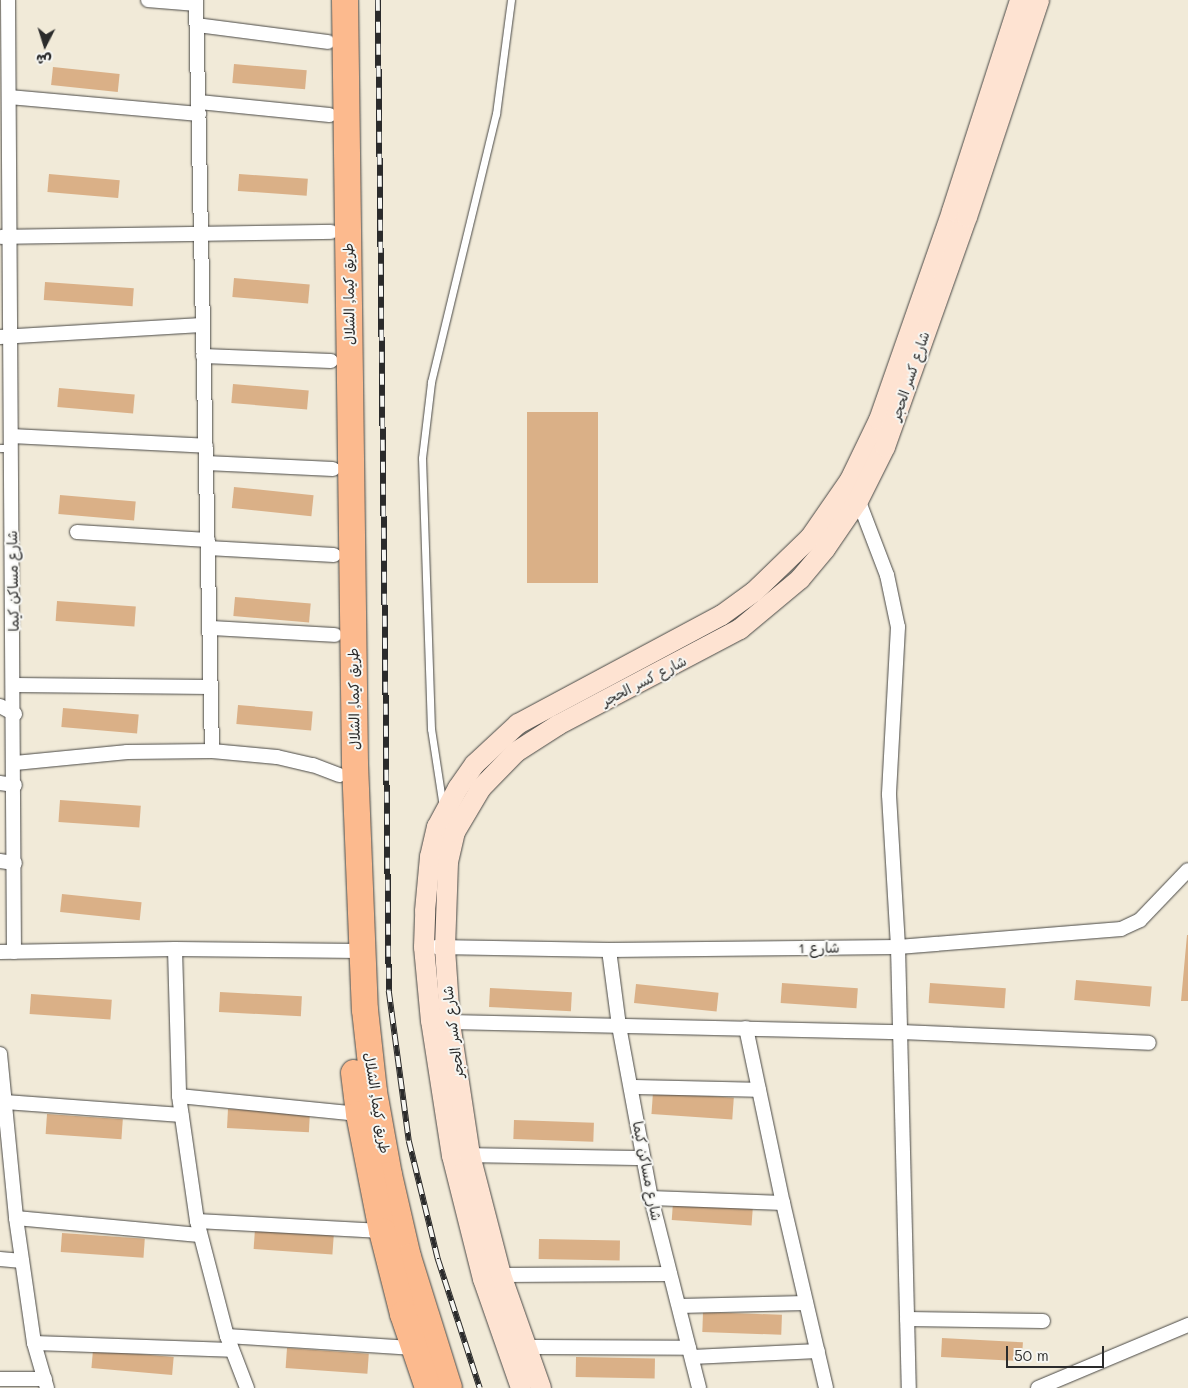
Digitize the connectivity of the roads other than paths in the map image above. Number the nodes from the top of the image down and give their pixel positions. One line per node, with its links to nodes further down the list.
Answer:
1 (8, 0): 10 (street, شارع مساكن كيما)
2 (148, 0): 8 (street)
3 (327, 0): 11 (highway, طريق كيما, الشلال)
4 (345, 0): 19 (highway, طريق كيما, الشلال)
5 (511, 0): 46 (lane)
6 (1020, 0): 12 (main road, شارع كسر الحجر)
7 (1039, 0): 12 (main road, شارع كسر الحجر)
8 (196, 2): 9 (street)
9 (197, 25): 11 (street); 14 (street)
10 (4, 29): 13 (street, شارع مساكن كيما)
11 (328, 42): 15 (highway, طريق كيما, الشلال)
12 (1003, 82): 20 (main road, شارع كسر الحجر)
13 (9, 97): 14 (street); 16 (street, شارع مساكن كيما)
14 (199, 108): 15 (street); 17 (street)
15 (329, 114): 19 (highway, طريق كيما, الشلال)
16 (4, 135): 18 (street, شارع مساكن كيما)
17 (201, 234): 18 (street); 19 (street); 21 (street)
18 (5, 238): 22 (street, شارع مساكن كيما)
19 (337, 243): 24 (highway, طريق كيما, الشلال); 56 (highway, طريق كيما, الشلال)
20 (930, 294): 30 (main road, شارع كسر الحجر); 31 (main road, شارع كسر الحجر)
21 (202, 325): 22 (street); 23 (street)
22 (5, 337): 25 (street, شارع مساكن كيما)
23 (203, 356): 24 (street); 26 (street)
24 (331, 361): 29 (highway, طريق كيما, الشلال)
25 (8, 444): 26 (street); 27 (street, شارع مساكن كيما)
26 (206, 446): 28 (street)
27 (6, 463): 37 (street, شارع مساكن كيما)
28 (206, 463): 29 (street); 33 (street)
29 (333, 469): 34 (highway, طريق كيما, الشلال)
30 (850, 480): 31 (street); 46 (main road, شارع كسر الحجر)
31 (858, 501): 47 (main road, شارع كسر الحجر); 52 (street)
32 (77, 532): 33 (street)
33 (208, 544): 34 (street); 35 (street)
34 (334, 555): 36 (highway, طريق كيما, الشلال)
35 (210, 628): 36 (street); 38 (street)
36 (335, 635): 43 (highway, طريق كيما, الشلال)
37 (15, 685): 38 (street); 40 (street, شارع مساكن كيما)
38 (211, 687): 41 (street)
39 (0, 706): 40 (street)
40 (15, 714): 42 (street, شارع مساكن كيما)
41 (212, 751): 42 (street); 43 (street)
42 (15, 763): 45 (street, شارع مساكن كيما)
43 (338, 776): 56 (highway, طريق كيما, الشلال)
44 (0, 783): 45 (street)
45 (15, 784): 49 (street, شارع مساكن كيما)
46 (444, 814): 47 (main road); 51 (main road, شارع كسر الحجر)
47 (455, 832): 53 (main road, شارع كسر الحجر)
48 (0, 861): 49 (street)
49 (15, 863): 58 (street, شارع مساكن كيما)
50 (1188, 870): 52 (street, شارع 1)
51 (424, 947): 53 (street, شارع 1); 101 (main road, شارع كسر الحجر)
52 (898, 947): 55 (street, شارع 1); 62 (street)
53 (445, 948): 55 (street, شارع 1); 59 (main road, شارع كسر الحجر)
54 (175, 949): 56 (street); 58 (street); 67 (street)
55 (609, 950): 60 (street, شارع مساكن كيما)
56 (352, 951): 69 (highway, طريق كيما, الشلال); 100 (highway, طريق كيما, الشلال)
57 (0, 952): 58 (street)
58 (14, 952)
59 (450, 1022): 60 (street); 72 (main road, شارع كسر الحجر)
60 (619, 1026): 61 (street); 65 (street, شارع مساكن كيما)
61 (746, 1028): 62 (street); 66 (street)
62 (901, 1032): 63 (street); 86 (street)
63 (1149, 1044)
64 (0, 1054): 68 (street)
65 (630, 1087): 66 (street); 73 (street, شارع مساكن كيما)
66 (759, 1090): 75 (street)
67 (179, 1096): 69 (street); 70 (street)
68 (5, 1102): 70 (street); 71 (street)
69 (359, 1114): 78 (highway, طريق كيما, الشلال)
70 (182, 1115): 77 (street)
71 (4, 1131): 76 (street)
72 (470, 1155): 73 (street); 82 (main road, شارع كسر الحجر)
73 (643, 1158): 74 (street, شارع مساكن كيما)
74 (651, 1198): 75 (street); 83 (street, شارع مساكن كيما)
75 (782, 1203): 84 (street)
76 (16, 1218): 79 (street); 81 (street)
77 (197, 1221): 78 (street); 79 (street)
78 (382, 1232): 92 (highway, طريق كيما, الشلال)
79 (199, 1235): 89 (street)
80 (0, 1259): 81 (street)
81 (22, 1261): 90 (street)
82 (501, 1274): 83 (street); 91 (main road, شارع كسر الحجر)
83 (670, 1274): 85 (street, شارع مساكن كيما)
84 (806, 1303): 85 (street); 94 (street)
85 (679, 1306): 95 (street, شارع مساكن كيما)
86 (907, 1319): 87 (street); 105 (street)
87 (1043, 1321)
88 (1188, 1325): 106 (street)
89 (226, 1336): 92 (street); 93 (street)
90 (34, 1343): 93 (street); 97 (street)
91 (525, 1347): 95 (street); 102 (main road, شارع كسر الحجر)
92 (415, 1348): 99 (highway, طريق كيما, الشلال)
93 (231, 1350): 98 (street)
94 (818, 1351): 95 (street); 104 (street)
95 (690, 1352): 103 (street, شارع مساكن كيما)
96 (0, 1379): 97 (street)
97 (46, 1383)
98 (247, 1388)
99 (428, 1388)
100 (449, 1388)
101 (521, 1388)
102 (541, 1388)
103 (699, 1388)
104 (826, 1388)
105 (909, 1388)
106 (1038, 1388)

